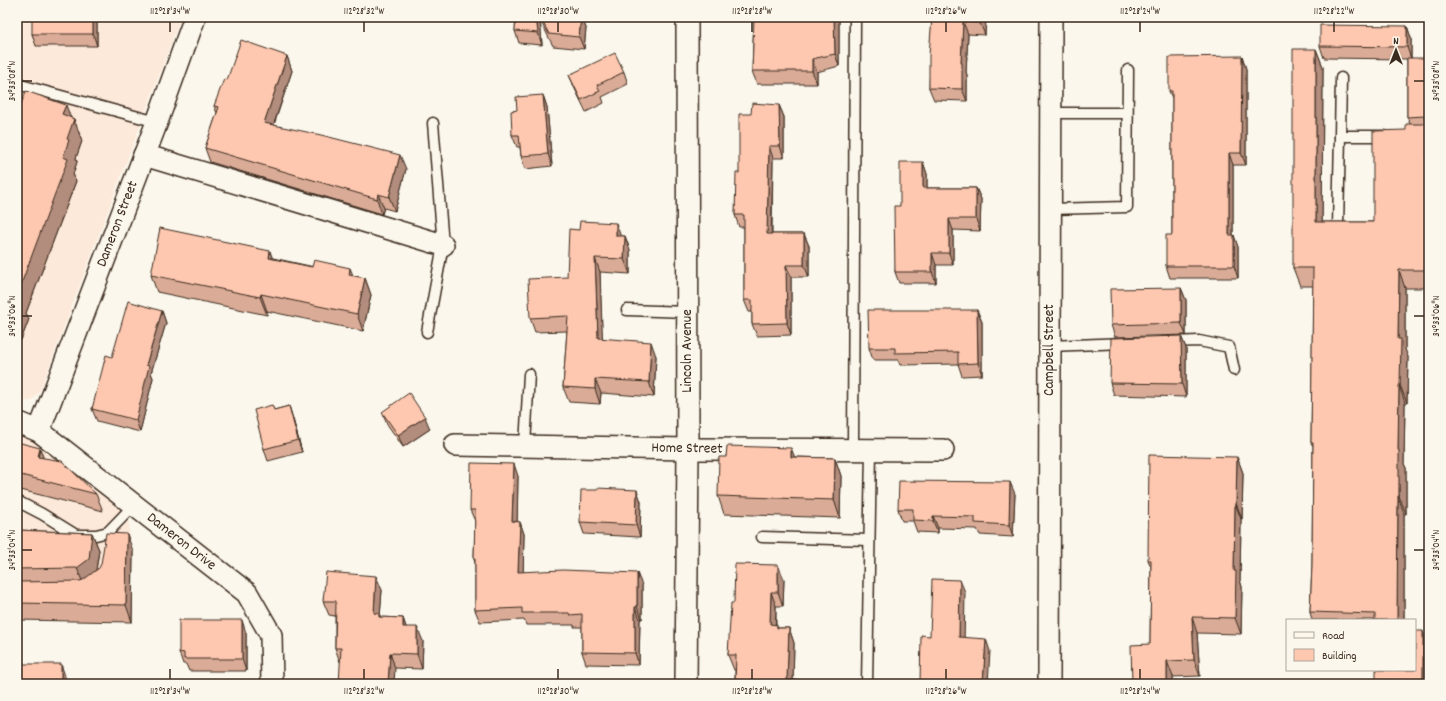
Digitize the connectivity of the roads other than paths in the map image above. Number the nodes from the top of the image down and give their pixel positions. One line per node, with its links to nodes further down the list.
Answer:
1 (195, 17): 10 (street, Dameron Street)
2 (686, 17): 19 (street, Lincoln Avenue)
3 (855, 17): 31 (lane)
4 (1051, 17): 8 (street, Campbell Street)
5 (1128, 70): 9 (lane)
6 (1341, 78): 12 (lane)
7 (17, 84): 10 (lane)
8 (1051, 113): 9 (lane); 15 (street, Campbell Street)
9 (1127, 113): 15 (lane)
10 (157, 122): 14 (street, Dameron Street)
11 (433, 123): 17 (lane)
12 (1340, 136): 13 (lane); 16 (lane)
13 (1392, 136)
14 (144, 156): 17 (street); 27 (street, Dameron Street)
15 (1050, 209): 23 (street, Campbell Street)
16 (1338, 226)
17 (443, 245): 20 (lane)
18 (627, 310): 19 (lane)
19 (688, 312): 30 (street, Lincoln Avenue)
20 (427, 332)
21 (1160, 342): 24 (lane)
22 (1136, 343): 23 (lane)
23 (1050, 346): 42 (street, Campbell Street)
24 (1234, 370)
25 (529, 374): 29 (lane)
26 (17, 422): 27 (street, Dameron Drive)
27 (39, 431): 34 (street, Dameron Drive)
28 (454, 445): 29 (street, Home Street)
29 (525, 446): 30 (street, Home Street)
30 (688, 449): 31 (street, Home Street); 40 (street, Lincoln Avenue)
31 (862, 450): 32 (street, Home Street); 37 (lane)
32 (943, 450)
33 (17, 501): 35 (lane)
34 (134, 505): 35 (lane); 39 (street, Dameron Drive)
35 (108, 532): 38 (lane)
36 (762, 537): 37 (lane)
37 (869, 540): 41 (lane)
38 (106, 546)
39 (272, 684)
40 (686, 684)
41 (867, 684)
42 (1049, 684)

